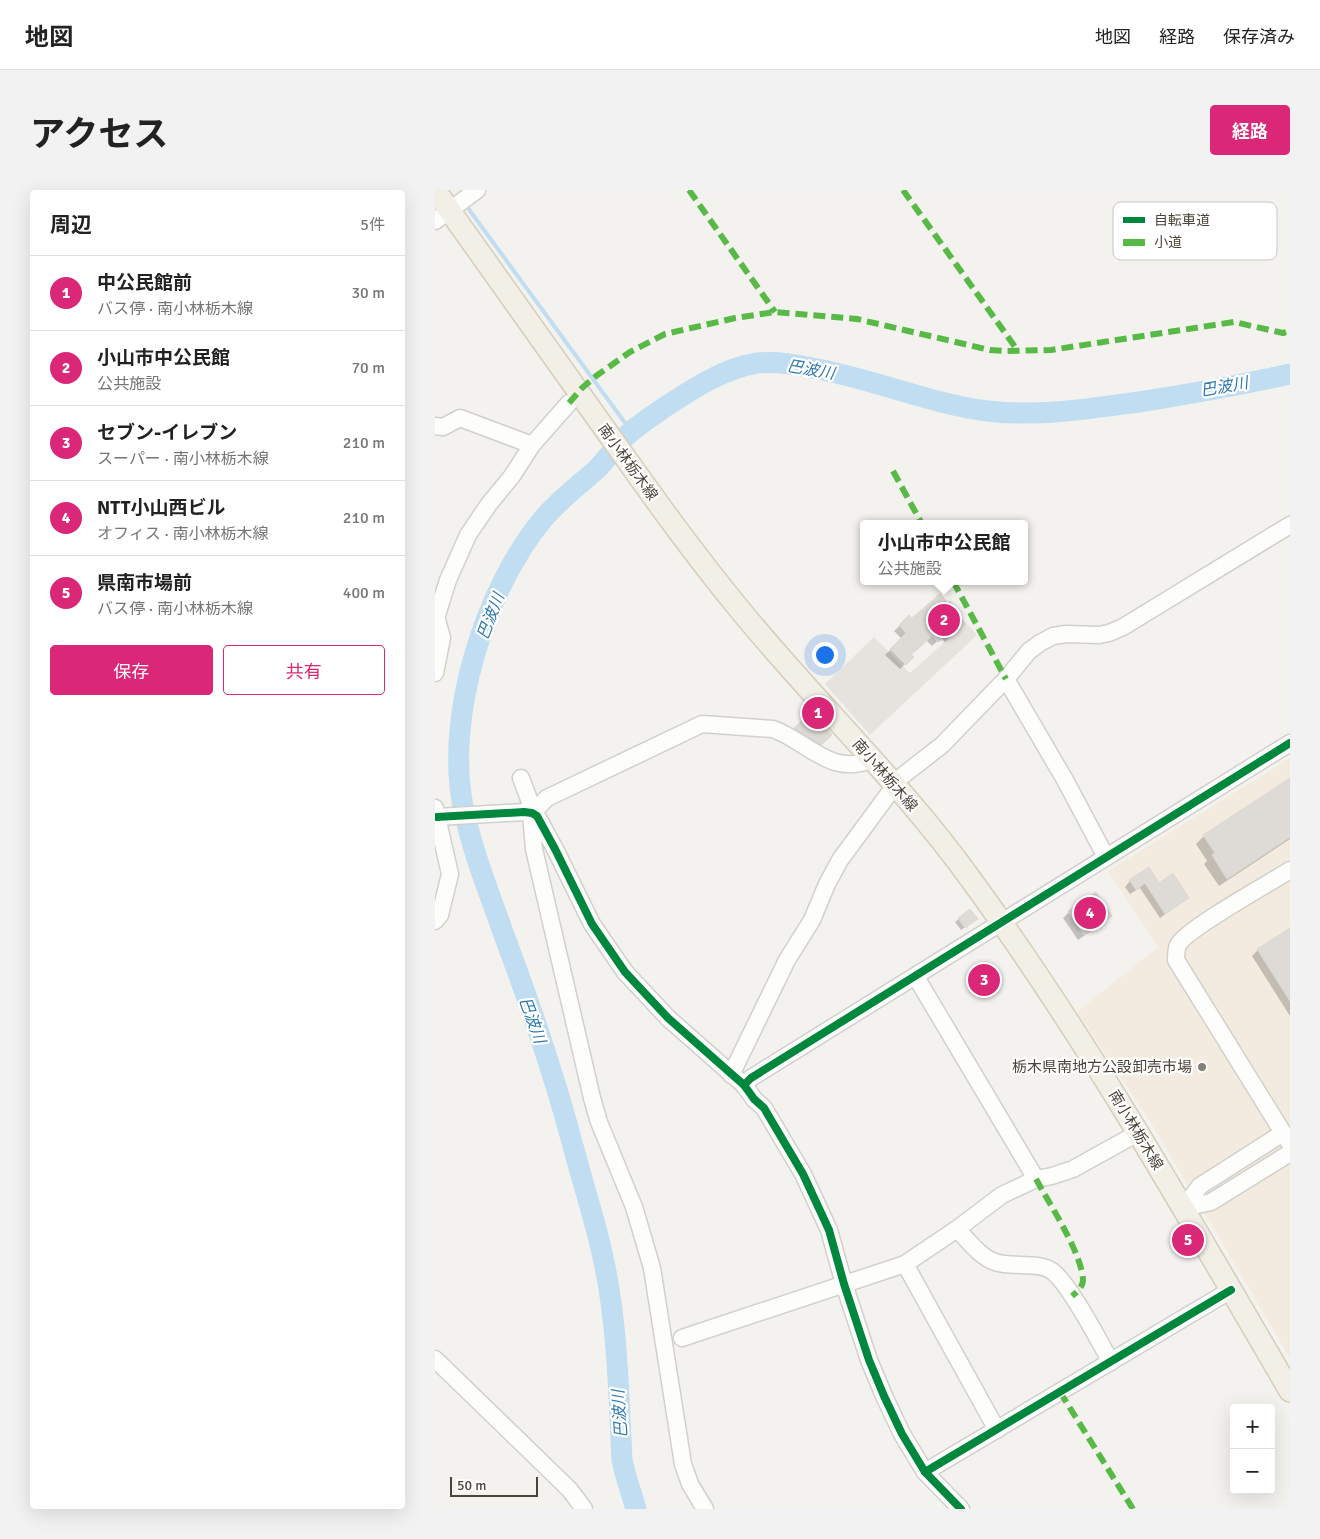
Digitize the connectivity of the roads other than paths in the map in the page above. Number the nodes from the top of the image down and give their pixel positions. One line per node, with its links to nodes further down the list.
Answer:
1 (435, 190): 3 (main road, 南小林栃木線)
2 (477, 190): 3 (street)
3 (442, 215): 4 (main road, 南小林栃木線)
4 (573, 396): 6 (street); 12 (main road, 南小林栃木線)
5 (435, 426): 6 (street)
6 (532, 445): 8 (street)
7 (1290, 524): 10 (street)
8 (436, 613): 9 (street)
9 (435, 673)
10 (1006, 679): 14 (street); 17 (street)
11 (1290, 743): 17 (street)
12 (872, 759): 14 (main road, 南小林栃木線); 15 (street)
13 (521, 778): 15 (street)
14 (896, 784): 20 (main road, 南小林栃木線); 22 (street)
15 (528, 812): 16 (street); 22 (street); 39 (street)
16 (438, 814): 19 (street)
17 (1106, 857): 20 (street)
18 (1290, 870): 24 (street)
19 (435, 921)
20 (1001, 922): 21 (street); 23 (main road, 南小林栃木線)
21 (916, 977): 22 (street); 26 (street)
22 (737, 1080): 30 (street)
23 (1138, 1133): 26 (street); 27 (main road, 南小林栃木線)
24 (1287, 1138): 27 (street)
25 (1290, 1153): 27 (street)
26 (1036, 1179): 28 (street)
27 (1183, 1208): 31 (main road, 南小林栃木線)
28 (957, 1229): 29 (street); 34 (street)
29 (905, 1264): 30 (street); 36 (street)
30 (844, 1284): 32 (street); 37 (street)
31 (1231, 1290): 34 (street); 35 (main road, 南小林栃木線)
32 (682, 1338)
33 (435, 1359): 38 (street)
34 (1111, 1362): 36 (street)
35 (1290, 1391)
36 (997, 1430): 37 (street)
37 (925, 1472): 40 (street)
38 (584, 1509)
39 (705, 1509)
40 (961, 1509)

